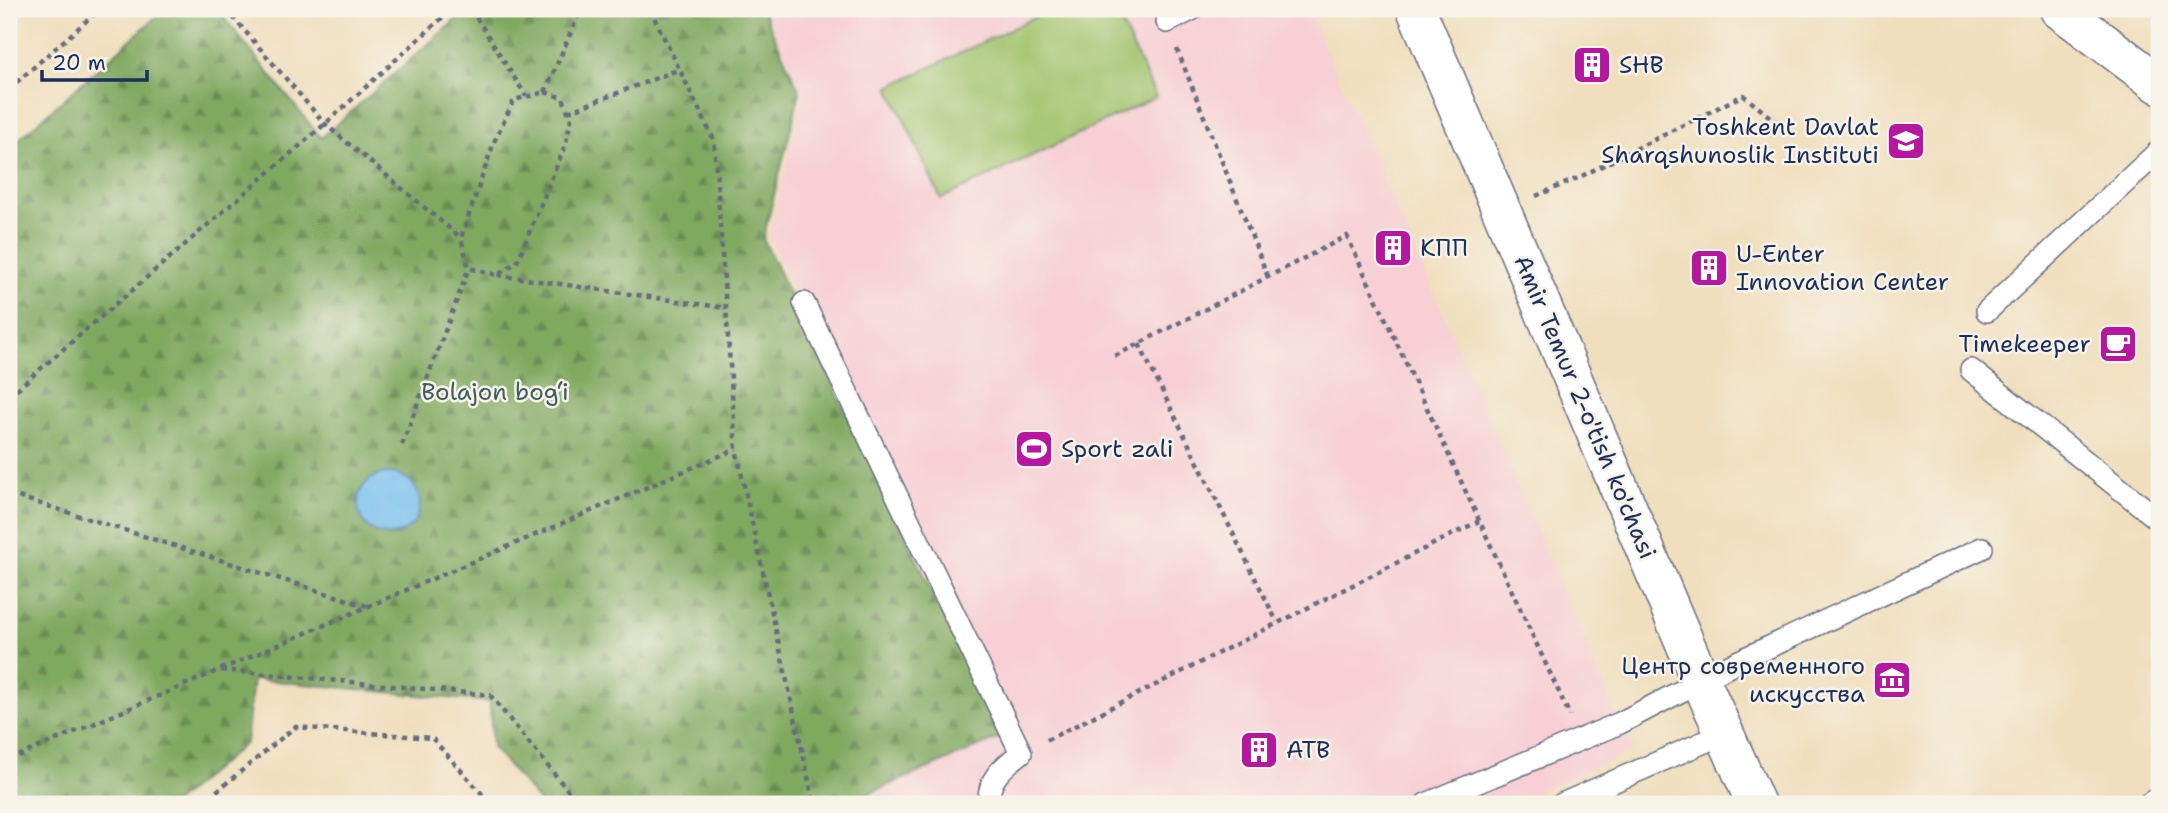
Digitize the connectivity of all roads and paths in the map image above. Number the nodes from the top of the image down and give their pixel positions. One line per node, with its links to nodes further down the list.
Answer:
1 (100, 9): 13 (path)
2 (226, 9): 18 (path)
3 (452, 9): 18 (path)
4 (471, 9): 15 (path)
5 (581, 9): 14 (path)
6 (650, 9): 11 (path)
7 (1193, 9): 10 (lane)
8 (1416, 9): 41 (street, Amir Temur 2-o'tish ko'chasi)
9 (2060, 9): 12 (street)
10 (1167, 22): 24 (path)
11 (680, 69): 16 (path); 26 (path)
12 (2159, 84)
13 (9, 89)
14 (545, 92): 15 (path); 16 (path)
15 (526, 96): 21 (path)
16 (568, 112): 23 (path)
17 (1775, 121): 20 (path)
18 (325, 124): 21 (path); 31 (path)
19 (2159, 151): 27 (lane)
20 (1535, 196)
21 (461, 238): 22 (path)
22 (468, 268): 23 (path); 32 (path)
23 (497, 275): 26 (path)
24 (1268, 277): 28 (path); 36 (path)
25 (804, 303): 44 (lane)
26 (726, 308): 33 (path)
27 (1987, 311)
28 (1139, 344): 29 (path); 39 (path)
29 (1115, 356)
30 (1972, 370): 35 (lane)
31 (9, 396)
32 (402, 445)
33 (736, 449): 38 (path); 50 (path)
34 (9, 494): 38 (path)
35 (2159, 520)
36 (1479, 521): 39 (path); 43 (path)
37 (1982, 548): 41 (lane)
38 (368, 606): 40 (path)
39 (1278, 622): 44 (path)
40 (220, 670): 45 (path); 49 (path)
41 (1701, 681): 42 (street, Amir Temur 2-o'tish ko'chasi); 43 (lane)
42 (1725, 733): 53 (lane); 54 (street, Amir Temur 2-o'tish ko'chasi)
43 (1580, 739): 52 (lane)
44 (1021, 753): 51 (lane)
45 (9, 760)
46 (2159, 797): 55 (lane)
47 (201, 804): 48 (path)
48 (491, 804)
49 (579, 804)
50 (814, 804)
51 (989, 804)
52 (1426, 804)
53 (1562, 804)
54 (1756, 804)
55 (2148, 804)

